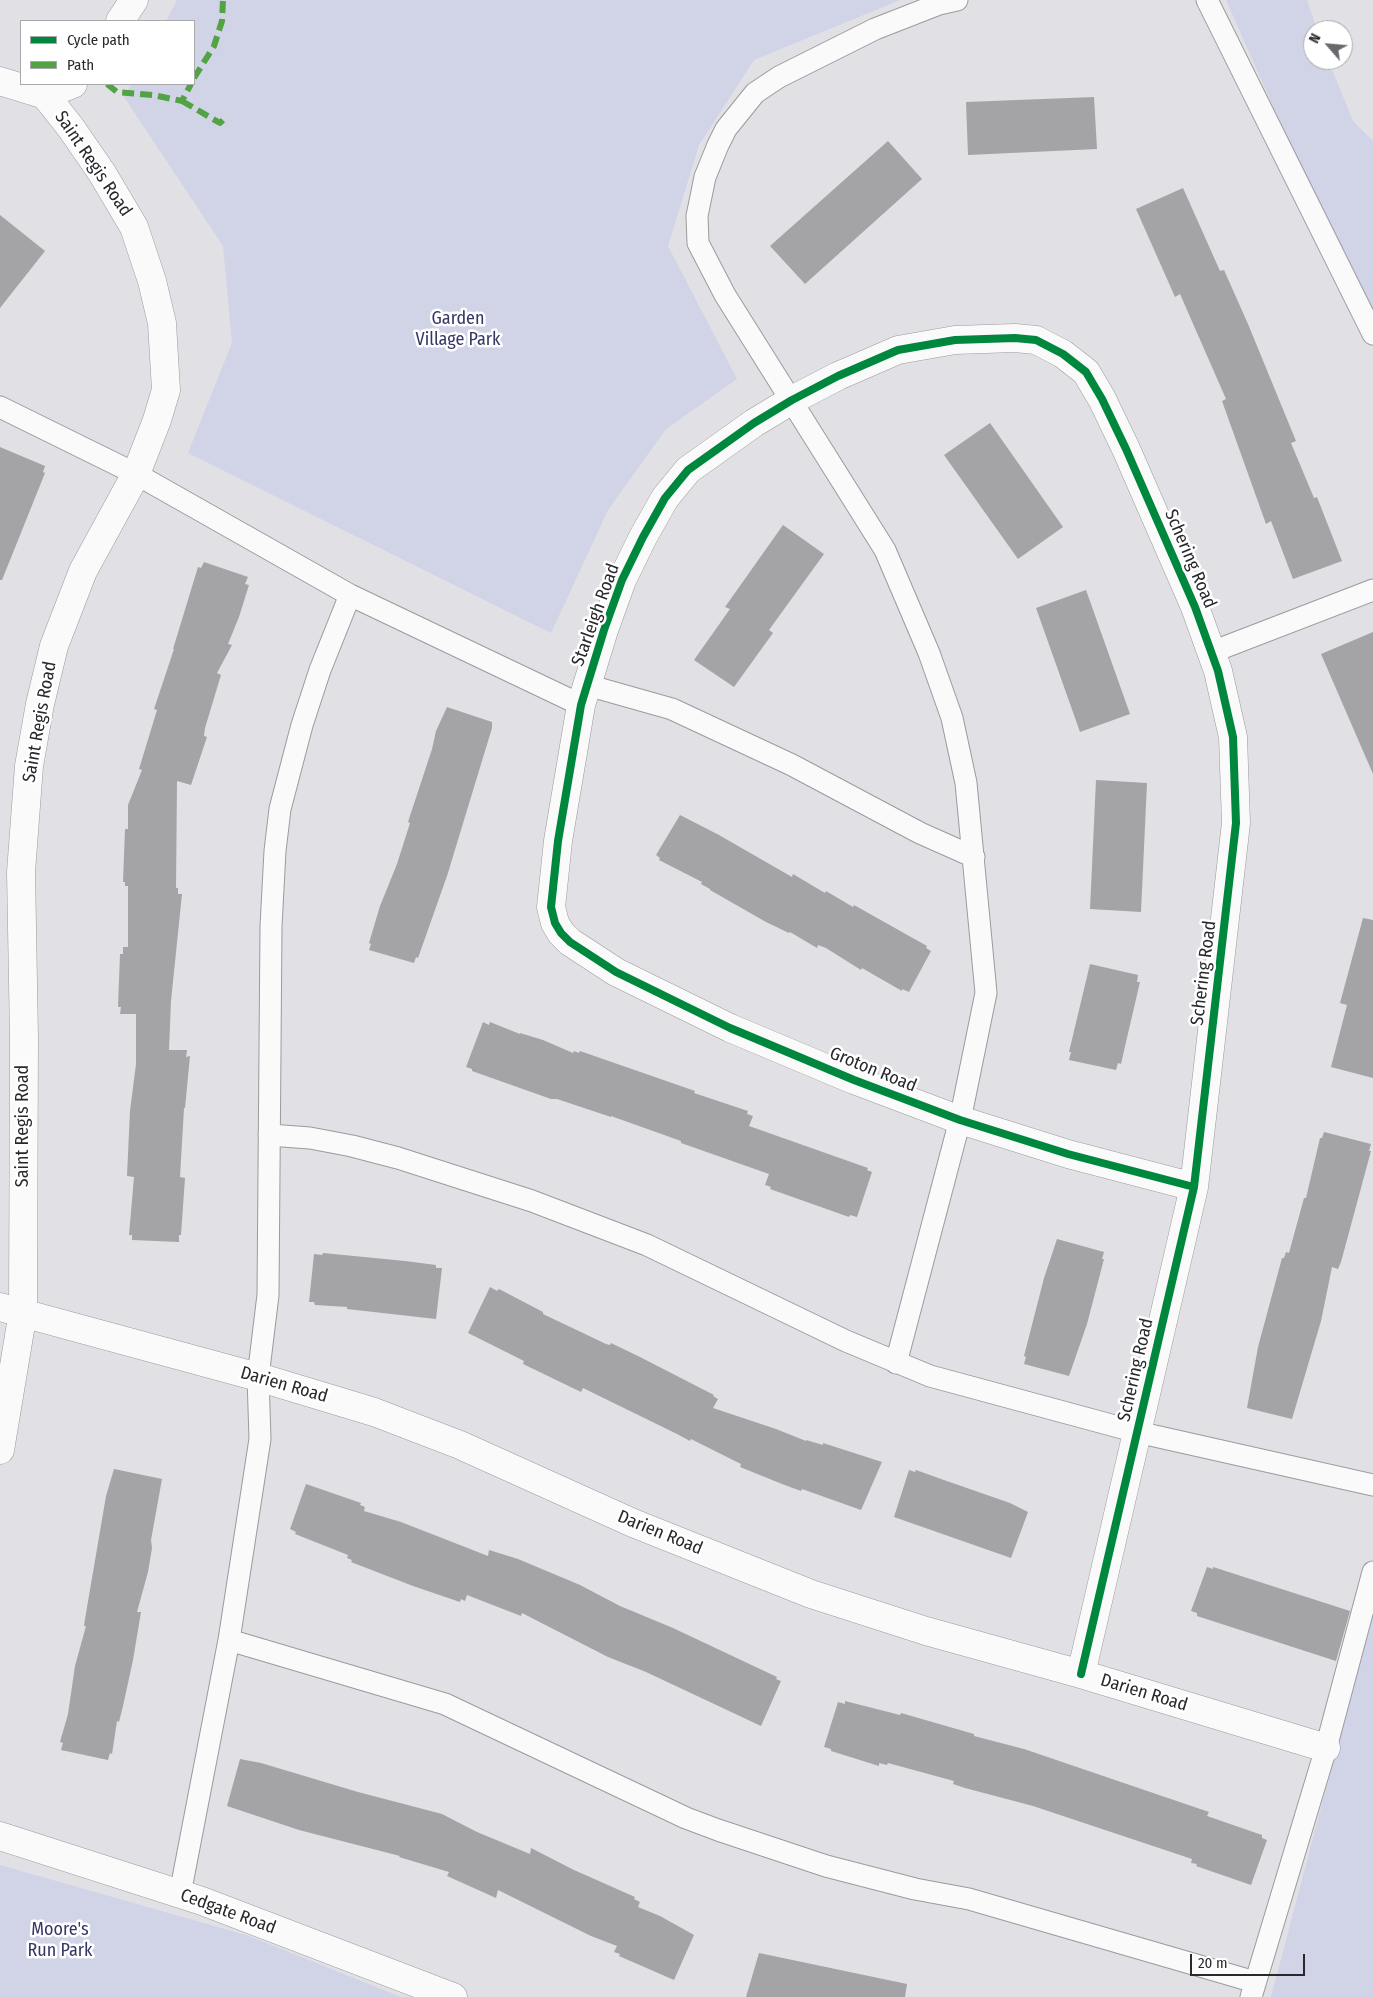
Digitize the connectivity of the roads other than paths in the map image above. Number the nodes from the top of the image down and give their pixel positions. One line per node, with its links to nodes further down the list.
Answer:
1 (134, 0): 4 (street)
2 (957, 0): 10 (lane)
3 (1207, 0): 8 (lane)
4 (121, 20)
5 (0, 82): 7 (street, Saint Regis Road)
6 (70, 85): 7 (street)
7 (45, 95): 12 (street, Saint Regis Road)
8 (1373, 334)
9 (1016, 338): 10 (street, Starleigh Road); 15 (street, Schering Road)
10 (792, 400): 16 (street, Starleigh Road); 17 (lane)
11 (0, 407): 12 (lane)
12 (136, 474): 14 (lane); 22 (street, Saint Regis Road)
13 (1373, 590): 15 (lane)
14 (350, 595): 16 (lane); 20 (lane)
15 (1212, 652): 21 (street, Schering Road)
16 (584, 695): 17 (lane); 18 (street, Starleigh Road)
17 (974, 857): 19 (lane)
18 (561, 933): 19 (street, Groton Road)
19 (960, 1120): 21 (street, Groton Road); 23 (lane)
20 (269, 1135): 23 (lane); 24 (lane)
21 (1194, 1187): 25 (street, Schering Road)
22 (12, 1309): 24 (street, Darien Road); 26 (street, Saint Regis Road)
23 (896, 1363): 25 (lane)
24 (258, 1377): 29 (lane); 30 (street, Darien Road)
25 (1137, 1432): 27 (lane); 30 (street, Schering Road)
26 (0, 1450)
27 (1373, 1485)
28 (1373, 1572): 31 (lane)
29 (229, 1640): 33 (lane); 34 (lane)
30 (1081, 1674): 31 (street, Darien Road)
31 (1326, 1748): 34 (lane)
32 (0, 1836): 33 (street, Cedgate Road)
33 (180, 1894): 35 (street, Cedgate Road)
34 (1253, 1990)
35 (453, 1997)

